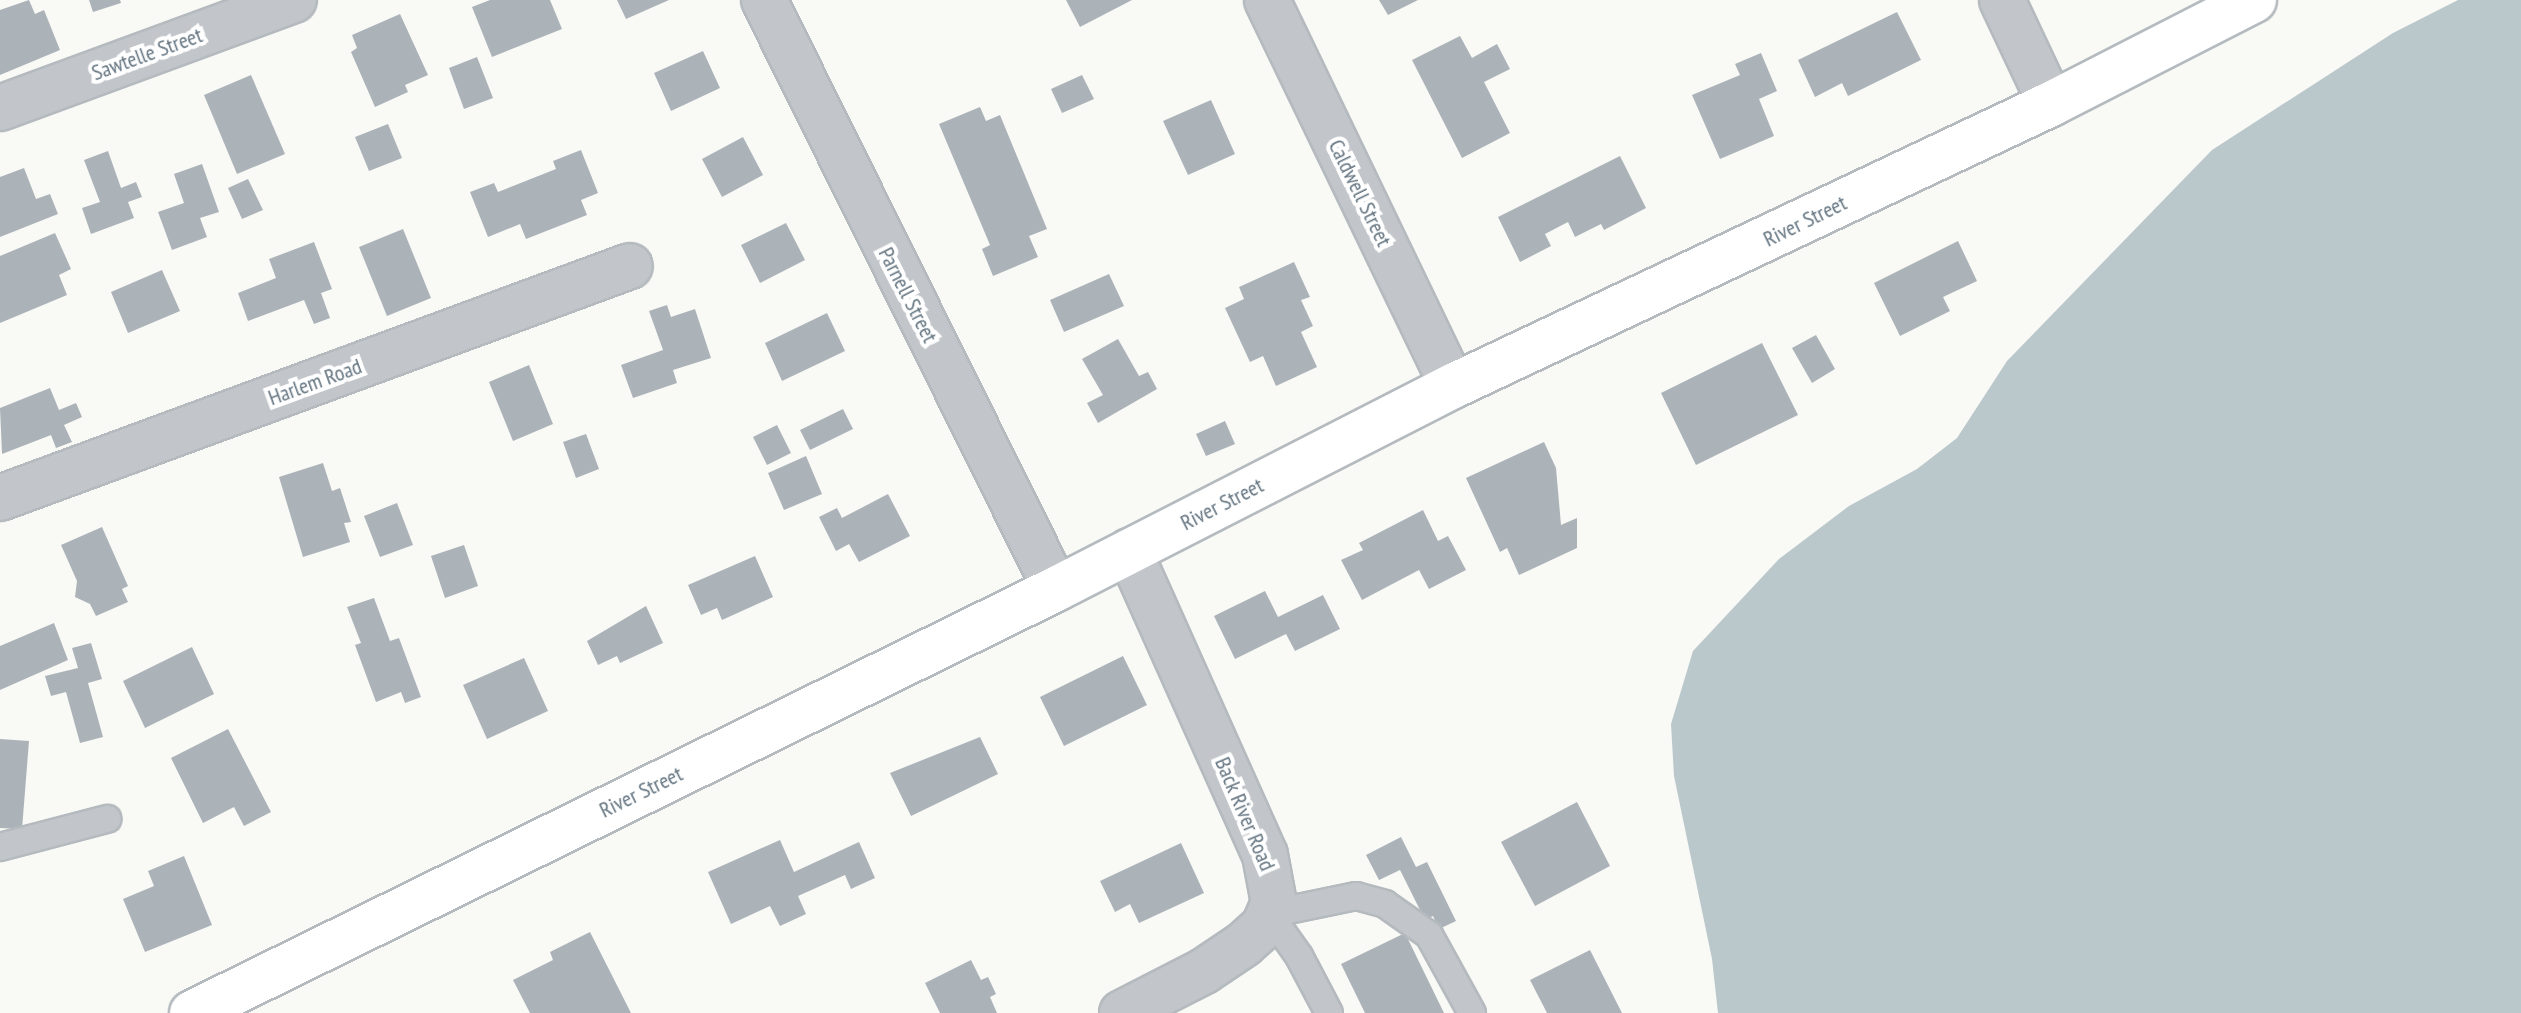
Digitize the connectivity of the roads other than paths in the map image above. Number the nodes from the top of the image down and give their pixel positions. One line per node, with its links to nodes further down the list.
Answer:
1 (294, 0): 7 (street, Sawtelle Street)
2 (764, 0): 12 (street, Parnell Street)
3 (1267, 0): 9 (street, Caldwell Street)
4 (2002, 0): 6 (street)
5 (2254, 0): 6 (street, River Street)
6 (2051, 104): 9 (street, River Street)
7 (0, 108)
8 (630, 266): 10 (street, Harlem Road)
9 (1453, 386): 11 (street, River Street)
10 (0, 498)
11 (1129, 551): 12 (street, River Street); 15 (street, Back River Road)
12 (1056, 589): 16 (street, River Street)
13 (107, 819): 14 (lane)
14 (0, 847)
15 (1269, 914): 17 (street); 18 (lane); 19 (lane)
16 (192, 1013)
17 (1122, 1013)
18 (1329, 1013)
19 (1472, 1013)

